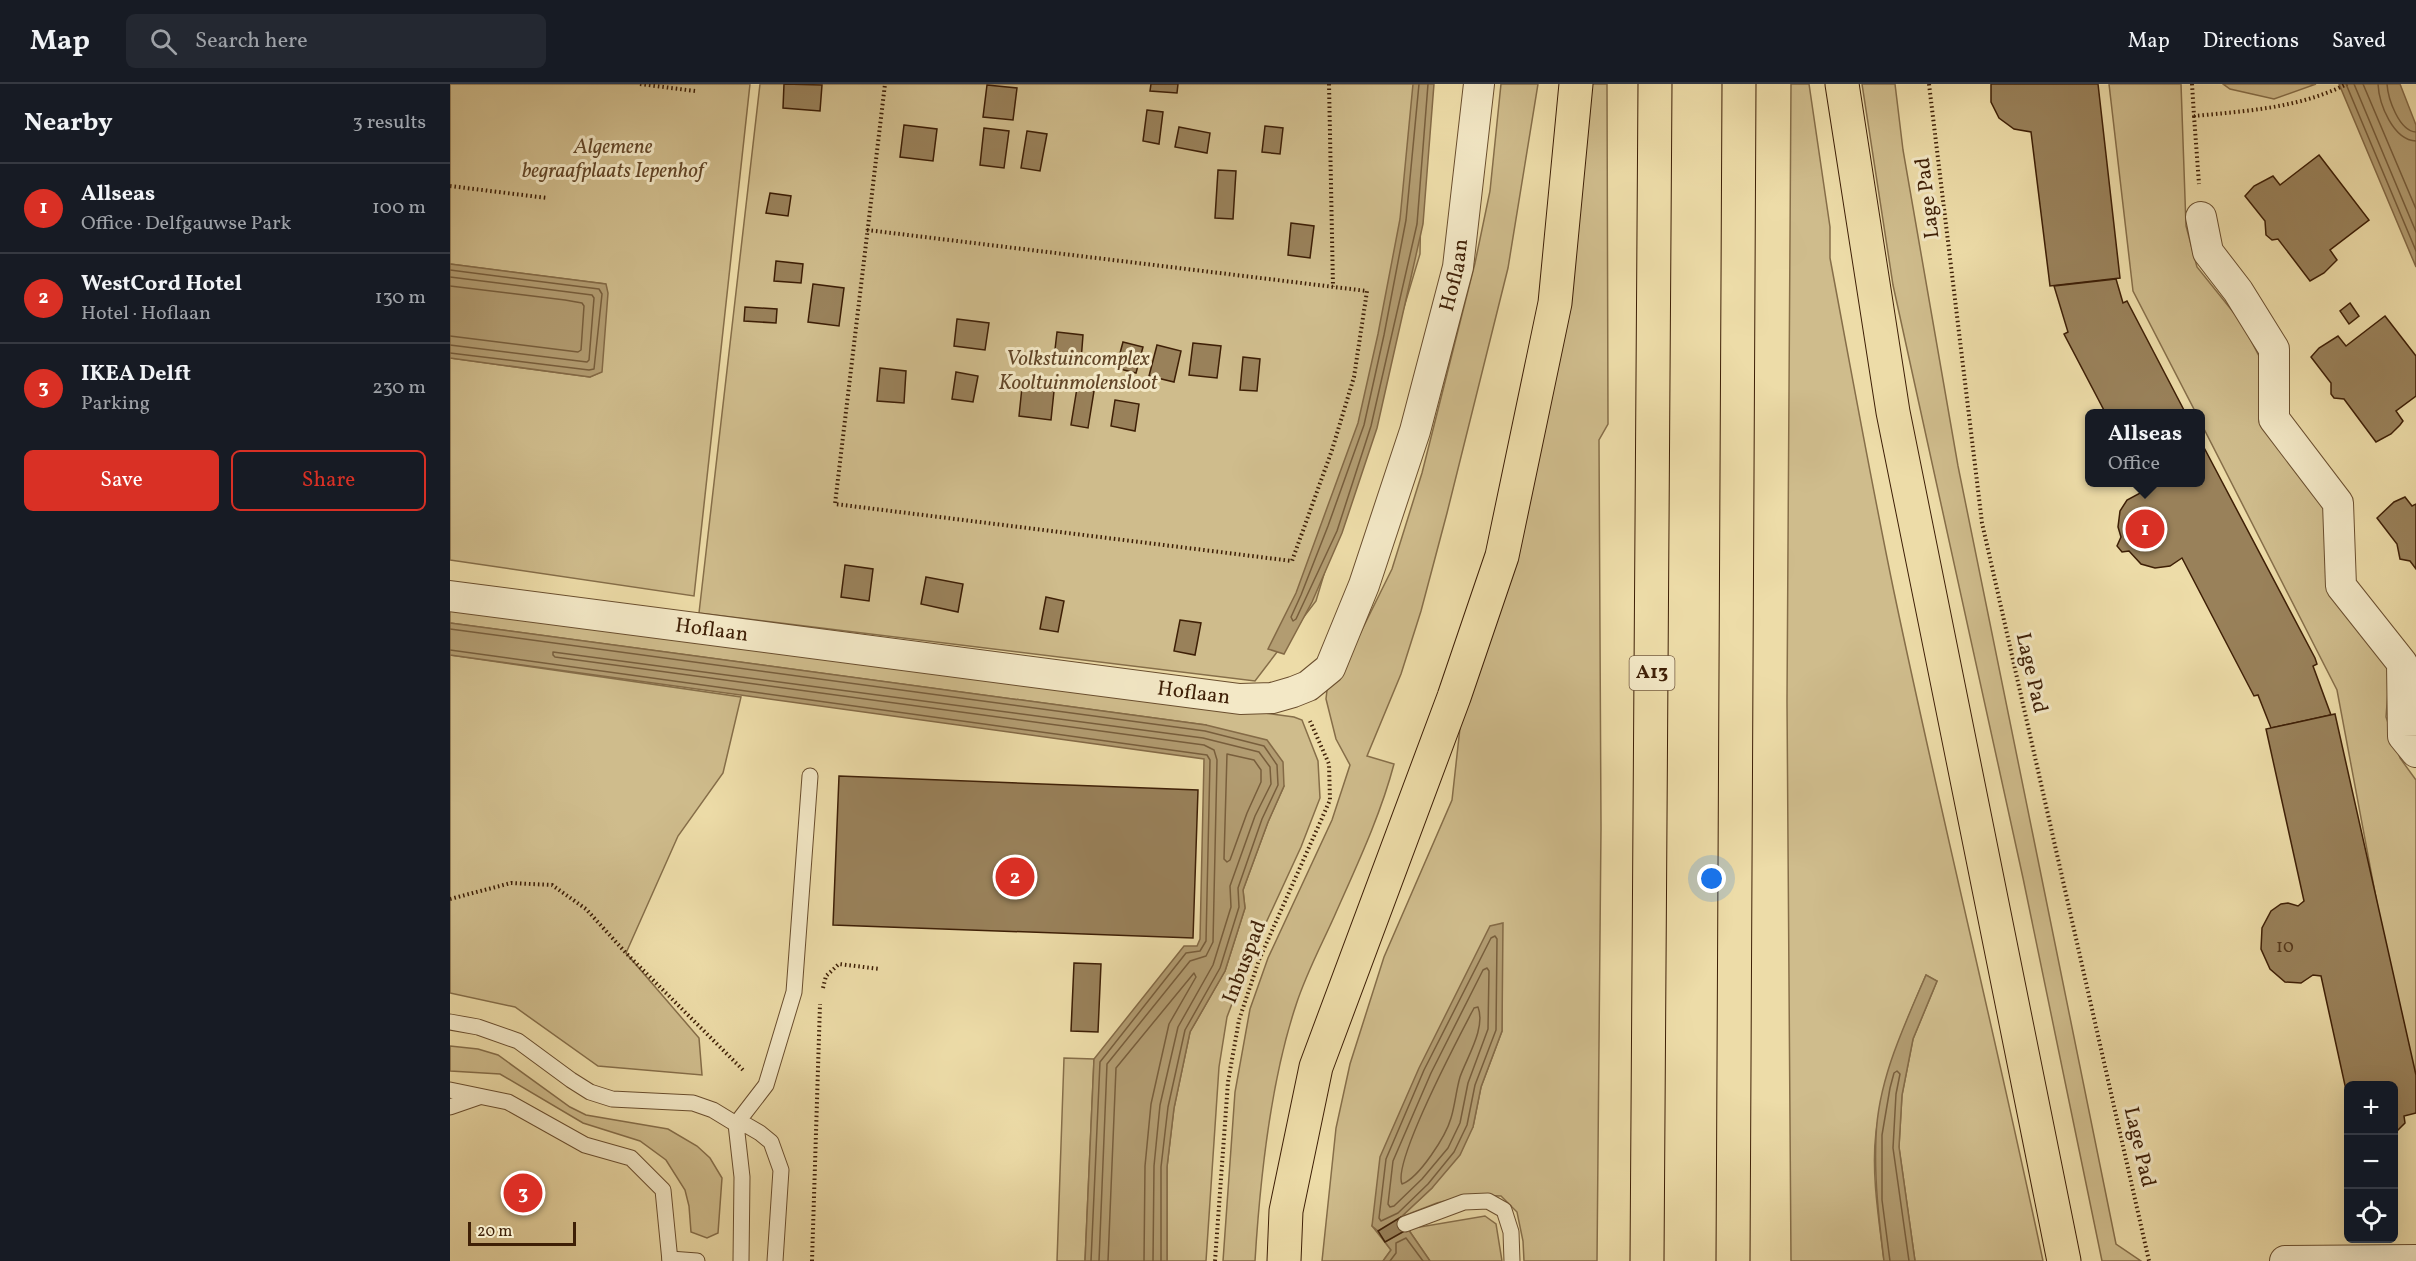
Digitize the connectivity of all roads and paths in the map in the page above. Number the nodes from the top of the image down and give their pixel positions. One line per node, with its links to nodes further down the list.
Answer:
1 (640, 84): 12 (path)
2 (885, 84): 17 (path)
3 (1329, 84): 18 (path)
4 (1479, 84): 20 (street, Hoflaan)
5 (1576, 84): 39 (highway)
6 (1655, 84): 41 (highway, A13)
7 (1739, 84): 42 (highway)
8 (1842, 84): 43 (highway)
9 (1929, 84): 44 (path, Lage Pad)
10 (2192, 84): 13 (path)
11 (2347, 84): 13 (path)
12 (695, 91)
13 (2194, 116): 16 (path)
14 (450, 186): 15 (path)
15 (547, 198)
16 (2201, 217): 21 (street)
17 (867, 230): 18 (path); 18 (path)
18 (1333, 287)
19 (450, 596): 20 (street, Hoflaan)
20 (1293, 692): 38 (path, Inbuspad)
21 (2416, 752)
22 (810, 776): 27 (lane)
23 (450, 899): 27 (path)
24 (880, 969): 37 (path)
25 (450, 1022): 30 (lane)
26 (450, 1090): 28 (lane)
27 (762, 1090): 30 (lane)
28 (479, 1097): 29 (lane); 32 (lane)
29 (450, 1107)
30 (736, 1124): 35 (lane); 36 (lane)
31 (1405, 1224): 40 (lane)
32 (670, 1260): 34 (lane)
33 (2416, 1260): 45 (street)
34 (697, 1261)
35 (741, 1261)
36 (775, 1261)
37 (812, 1261)
38 (1215, 1261)
39 (1284, 1261)
40 (1512, 1261)
41 (1647, 1261)
42 (1733, 1261)
43 (2064, 1261)
44 (2149, 1261)
45 (2285, 1261)

